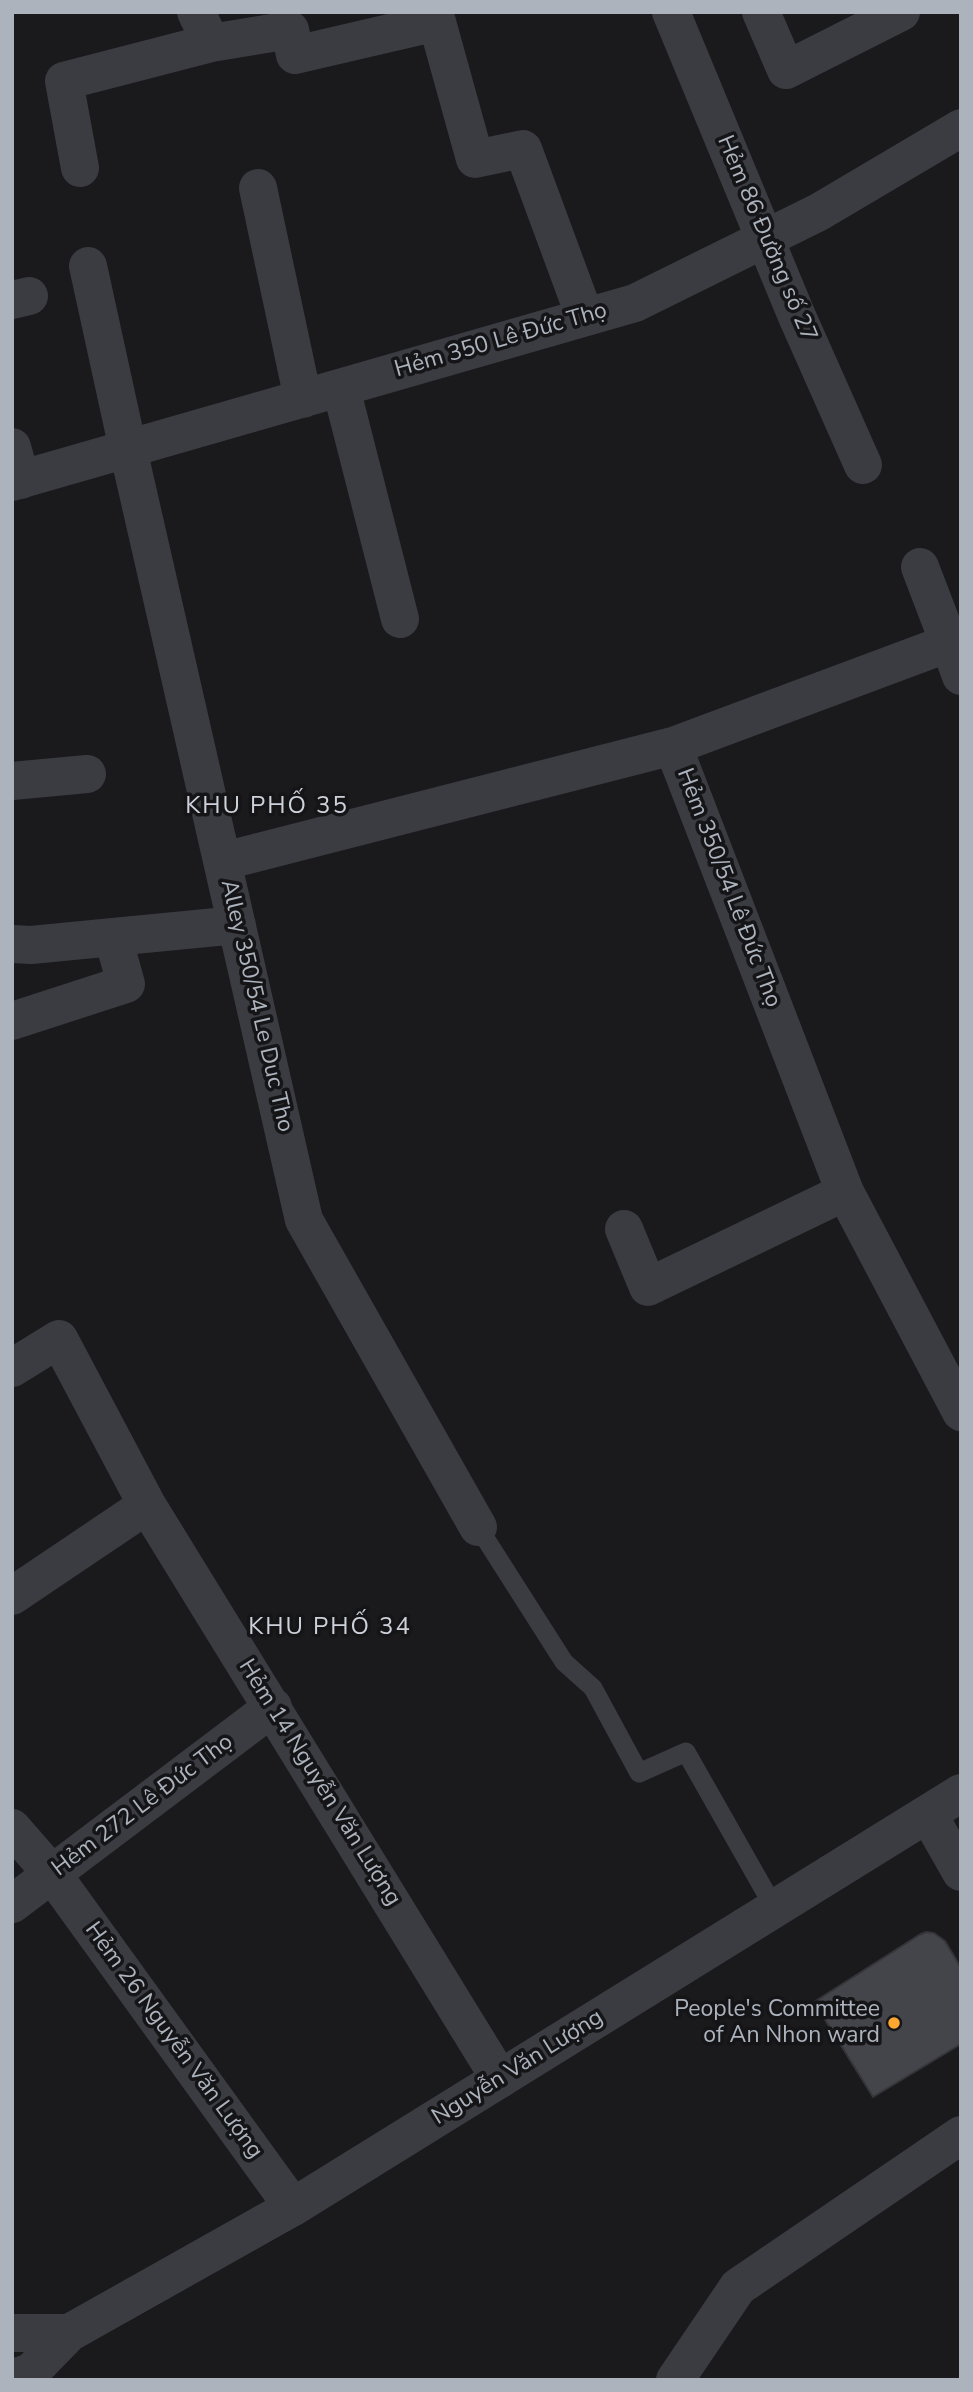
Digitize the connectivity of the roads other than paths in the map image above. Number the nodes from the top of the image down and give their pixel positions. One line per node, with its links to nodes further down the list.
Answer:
1 (671, 12): 8 (street, Hẻm 86 Đường số 27)
2 (761, 12): 3 (street)
3 (901, 12)
4 (204, 27): 6 (street); 10 (street)
5 (961, 128): 8 (street, Hẻm 350 Lê Đức Thọ)
6 (80, 168)
7 (258, 188): 12 (street)
8 (766, 238): 10 (street, Hẻm 350 Lê Đức Thọ); 14 (street, Hẻm 86 Đường số 27)
9 (88, 266): 13 (street, Alley 350/54 Le Duc Tho)
10 (585, 317): 11 (street, Hẻm 350 Lê Đức Thọ)
11 (341, 388): 12 (street, Hẻm 350 Lê Đức Thọ); 17 (street)
12 (303, 399): 13 (street, Hẻm 350 Lê Đức Thọ)
13 (128, 449): 15 (street, Hẻm 350 Lê Đức Thọ); 22 (street, Alley 350/54 Le Duc Tho)
14 (863, 465)
15 (15, 470)
16 (920, 568): 18 (street)
17 (400, 618)
18 (955, 660): 19 (street)
19 (673, 746): 22 (street, Hẻm 350/54 Lê Đức Thọ); 27 (street, Hẻm 350/54 Lê Đức Thọ)
20 (87, 774): 21 (street)
21 (12, 781)
22 (224, 861): 23 (street, Alley 350/54 Le Duc Tho)
23 (237, 925): 24 (street); 32 (street, Alley 350/54 Le Duc Tho)
24 (113, 937): 25 (street); 26 (street)
25 (12, 944)
26 (12, 1021)
27 (845, 1192): 28 (street); 30 (street, Hẻm 350/54 Lê Đức Thọ)
28 (624, 1229)
29 (12, 1367): 31 (street, Hẻm 14 Nguyễn Văn Lượng)
30 (961, 1412)
31 (147, 1505): 33 (street); 34 (street, Hẻm 14 Nguyễn Văn Lượng)
32 (478, 1527): 41 (lane)
33 (12, 1596)
34 (273, 1707): 39 (street, Hẻm 272 Lê Đức Thọ); 42 (street, Hẻm 14 Nguyễn Văn Lượng)
35 (961, 1793): 36 (street, Nguyễn Văn Lượng)
36 (928, 1814): 38 (street); 41 (street, Nguyễn Văn Lượng)
37 (12, 1828): 39 (street, Hẻm 26 Nguyễn Văn Lượng)
38 (961, 1872)
39 (52, 1874): 40 (street, Hẻm 272 Lê Đức Thọ); 44 (street, Hẻm 26 Nguyễn Văn Lượng)
40 (12, 1904)
41 (775, 1909): 42 (street, Nguyễn Văn Lượng)
42 (500, 2079): 44 (street, Nguyễn Văn Lượng)
43 (961, 2135): 48 (street)
44 (293, 2207): 46 (street, Nguyễn Văn Lượng)
45 (12, 2333): 46 (street, Nguyễn Văn Lượng)
46 (69, 2333): 47 (street, Nguyễn Văn Lượng)
47 (23, 2368)
48 (675, 2380)

